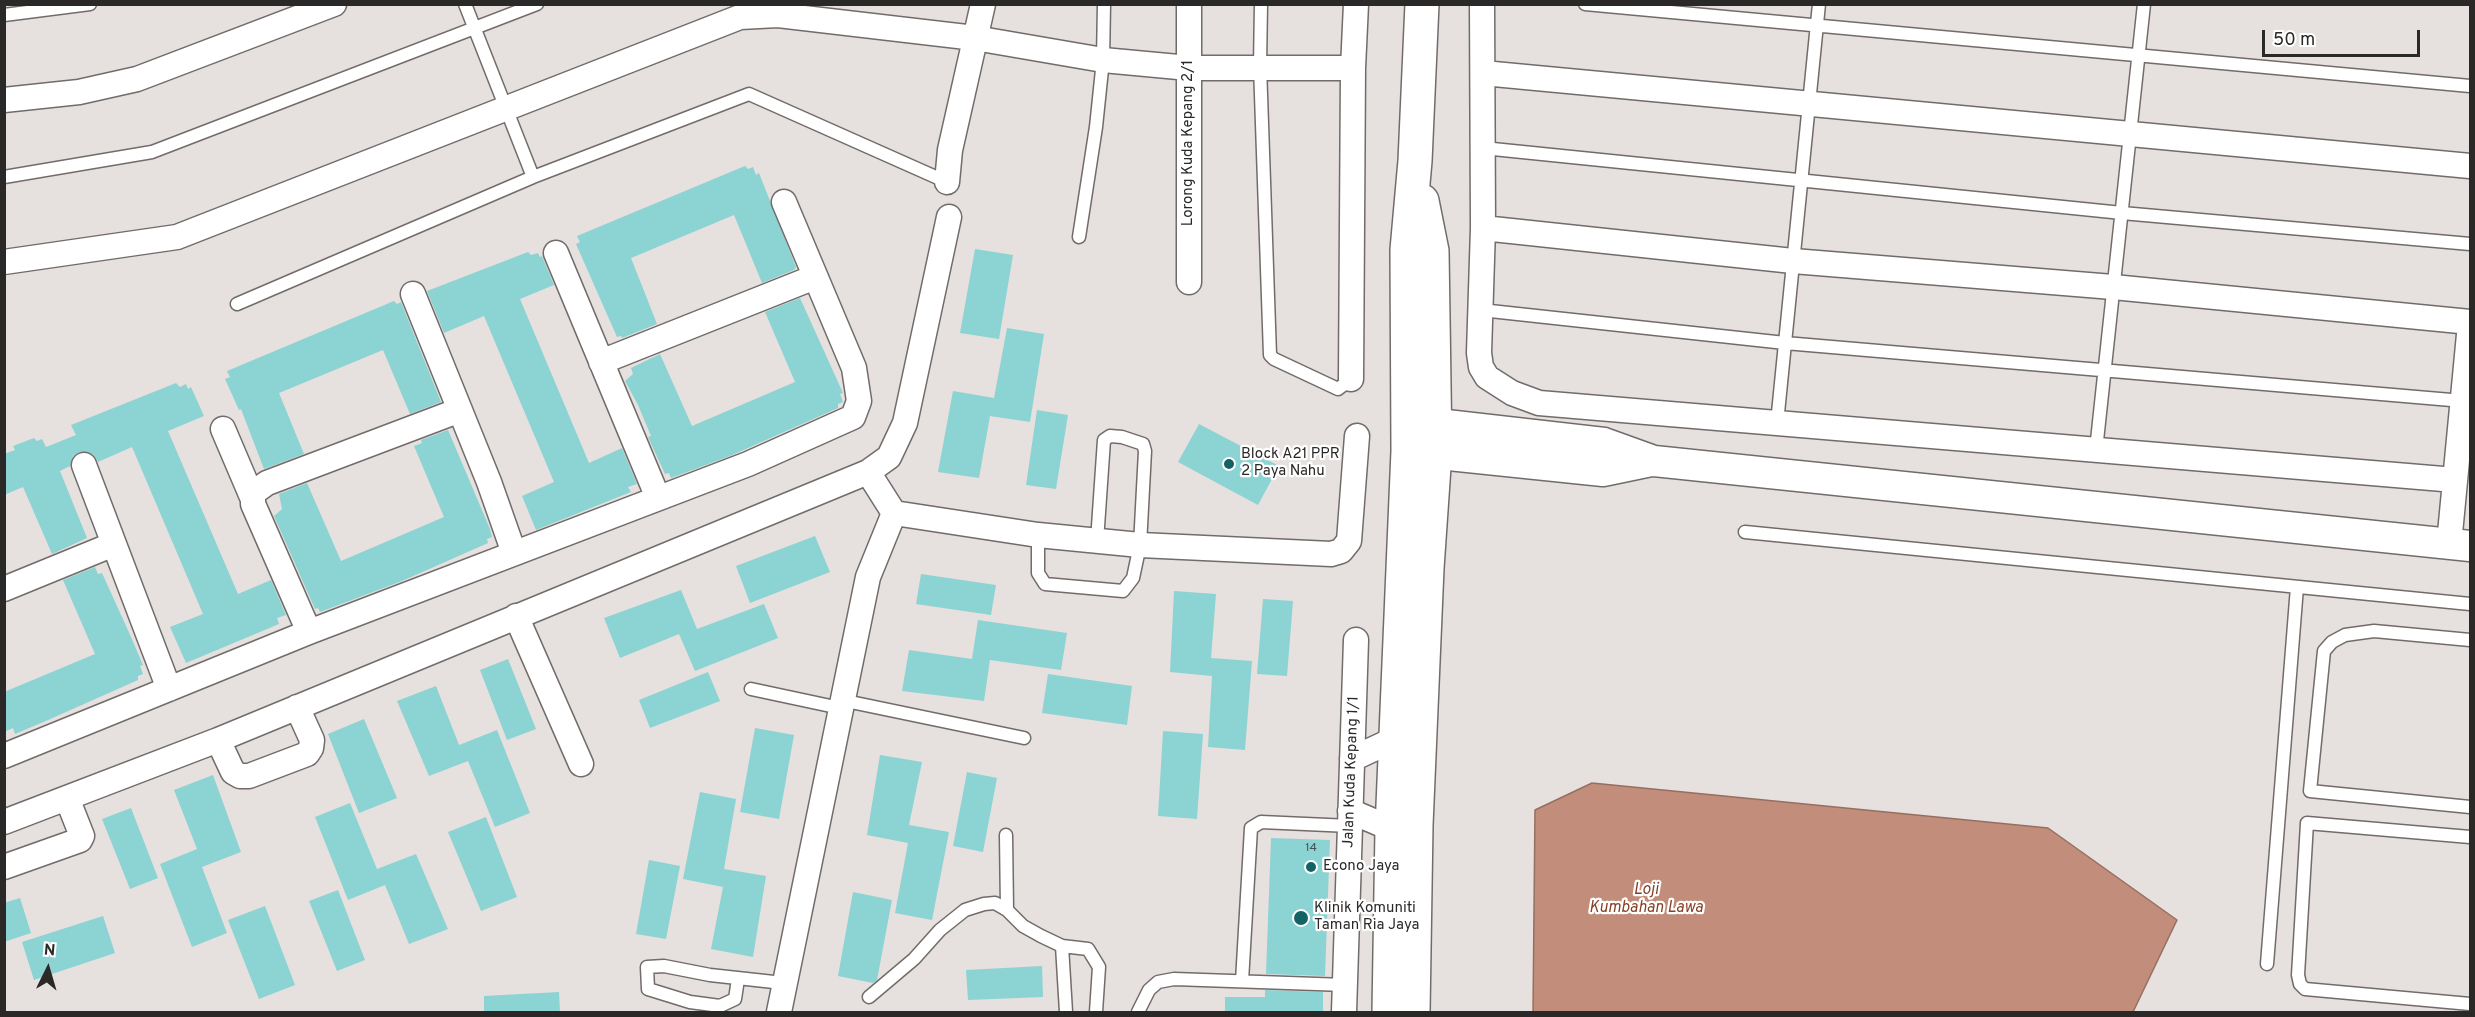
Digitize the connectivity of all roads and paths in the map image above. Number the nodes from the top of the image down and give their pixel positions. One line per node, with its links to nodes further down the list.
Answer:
1 (90, 4): 15 (lane)
2 (334, 4): 26 (street)
3 (465, 4): 17 (lane)
4 (537, 4): 17 (lane)
5 (983, 4): 18 (street)
6 (1104, 4): 20 (lane)
7 (1189, 4): 22 (street, Lorong Kuda Kepang 2/1)
8 (1261, 4): 21 (lane)
9 (1356, 4): 23 (street)
10 (1422, 4): 61 (main road)
11 (1482, 4): 24 (street)
12 (1585, 4): 16 (lane)
13 (1819, 4): 16 (lane)
14 (2144, 4): 19 (lane)
15 (4, 15)
16 (1817, 25): 19 (lane); 27 (lane)
17 (474, 28): 28 (lane); 32 (lane)
18 (975, 38): 20 (street); 28 (street); 35 (street)
19 (2139, 56): 25 (lane); 29 (lane)
20 (1103, 60): 22 (street); 40 (lane)
21 (1260, 66): 22 (street); 23 (street); 55 (lane)
22 (1189, 68): 46 (street, Lorong Kuda Kepang 2/1)
23 (1353, 68): 55 (street)
24 (1483, 74): 27 (street); 30 (street)
25 (2470, 86)
26 (4, 100)
27 (1809, 105): 29 (street); 34 (lane)
28 (506, 107): 33 (lane); 44 (street)
29 (2130, 135): 31 (street); 37 (lane)
30 (1483, 148): 34 (lane); 39 (street)
31 (2470, 166)
32 (4, 177)
33 (533, 177): 35 (lane); 49 (lane)
34 (1801, 181): 37 (lane); 43 (lane)
35 (947, 182)
36 (784, 202): 45 (street)
37 (2122, 213): 41 (lane); 47 (lane)
38 (949, 217): 64 (street)
39 (1484, 228): 43 (street); 50 (street)
40 (1079, 237)
41 (2470, 244)
42 (556, 253): 53 (street)
43 (1793, 261): 47 (street); 52 (lane)
44 (4, 262)
45 (815, 277): 53 (street); 67 (street)
46 (1189, 282)
47 (2113, 287): 51 (street); 54 (lane)
48 (413, 294): 57 (street)
49 (237, 304)
50 (1481, 310): 52 (lane); 58 (street)
51 (2470, 323): 56 (street)
52 (1785, 343): 54 (lane); 58 (lane)
53 (601, 362): 67 (street)
54 (2104, 370): 56 (lane); 62 (lane)
55 (1351, 379)
56 (2463, 401): 65 (street)
57 (460, 410): 66 (street); 75 (street)
58 (1777, 423): 62 (street)
59 (223, 429): 66 (street)
60 (1357, 436): 73 (street)
61 (1421, 436): 74 (street); 88 (main road); 116 (main road)
62 (2096, 450): 65 (street)
63 (84, 465): 72 (street)
64 (868, 472): 68 (street); 79 (street)
65 (2455, 480): 74 (street)
66 (252, 497): 80 (street)
67 (658, 498): 75 (street)
68 (894, 513): 70 (street); 85 (street)
69 (1745, 532): 76 (lane)
70 (1038, 535): 71 (street); 73 (lane)
71 (1097, 541): 73 (street); 73 (lane)
72 (114, 544): 77 (street); 83 (street)
73 (1140, 545)
74 (2460, 545)
75 (514, 553): 80 (street)
76 (2297, 587): 78 (lane); 103 (lane)
77 (4, 589)
78 (2470, 604)
79 (516, 616): 86 (street); 92 (street)
80 (309, 632): 83 (street)
81 (1356, 640): 91 (street, Jalan Kuda Kepang 1/1)
82 (2470, 640): 94 (lane)
83 (169, 689): 90 (street)
84 (751, 689): 85 (lane)
85 (841, 704): 87 (lane); 106 (street)
86 (297, 707): 89 (street); 89 (street)
87 (1024, 738)
88 (1395, 739): 91 (street); 97 (main road)
89 (218, 740): 93 (street)
90 (4, 756)
91 (1352, 759): 95 (street, Jalan Kuda Kepang 1/1)
92 (581, 764)
93 (68, 798): 96 (street); 100 (street)
94 (2470, 807)
95 (1350, 818): 97 (street); 105 (lane); 107 (street, Jalan Kuda Kepang 1/1)
96 (4, 822)
97 (1392, 830): 115 (main road)
98 (1006, 835): 101 (lane)
99 (2470, 837): 109 (lane)
100 (4, 867)
101 (1006, 910): 102 (lane); 108 (lane)
102 (1062, 946): 111 (lane); 112 (lane)
103 (2267, 964)
104 (738, 979): 104 (lane); 106 (lane)
105 (1242, 981): 107 (lane); 113 (lane)
106 (783, 982): 110 (street)
107 (1345, 986): 114 (street, Jalan Kuda Kepang 1/1)
108 (869, 997)
109 (2470, 1004)
110 (779, 1012)
111 (1066, 1012)
112 (1096, 1012)
113 (1138, 1012)
114 (1344, 1012)
115 (1389, 1012)
116 (1413, 1012)

